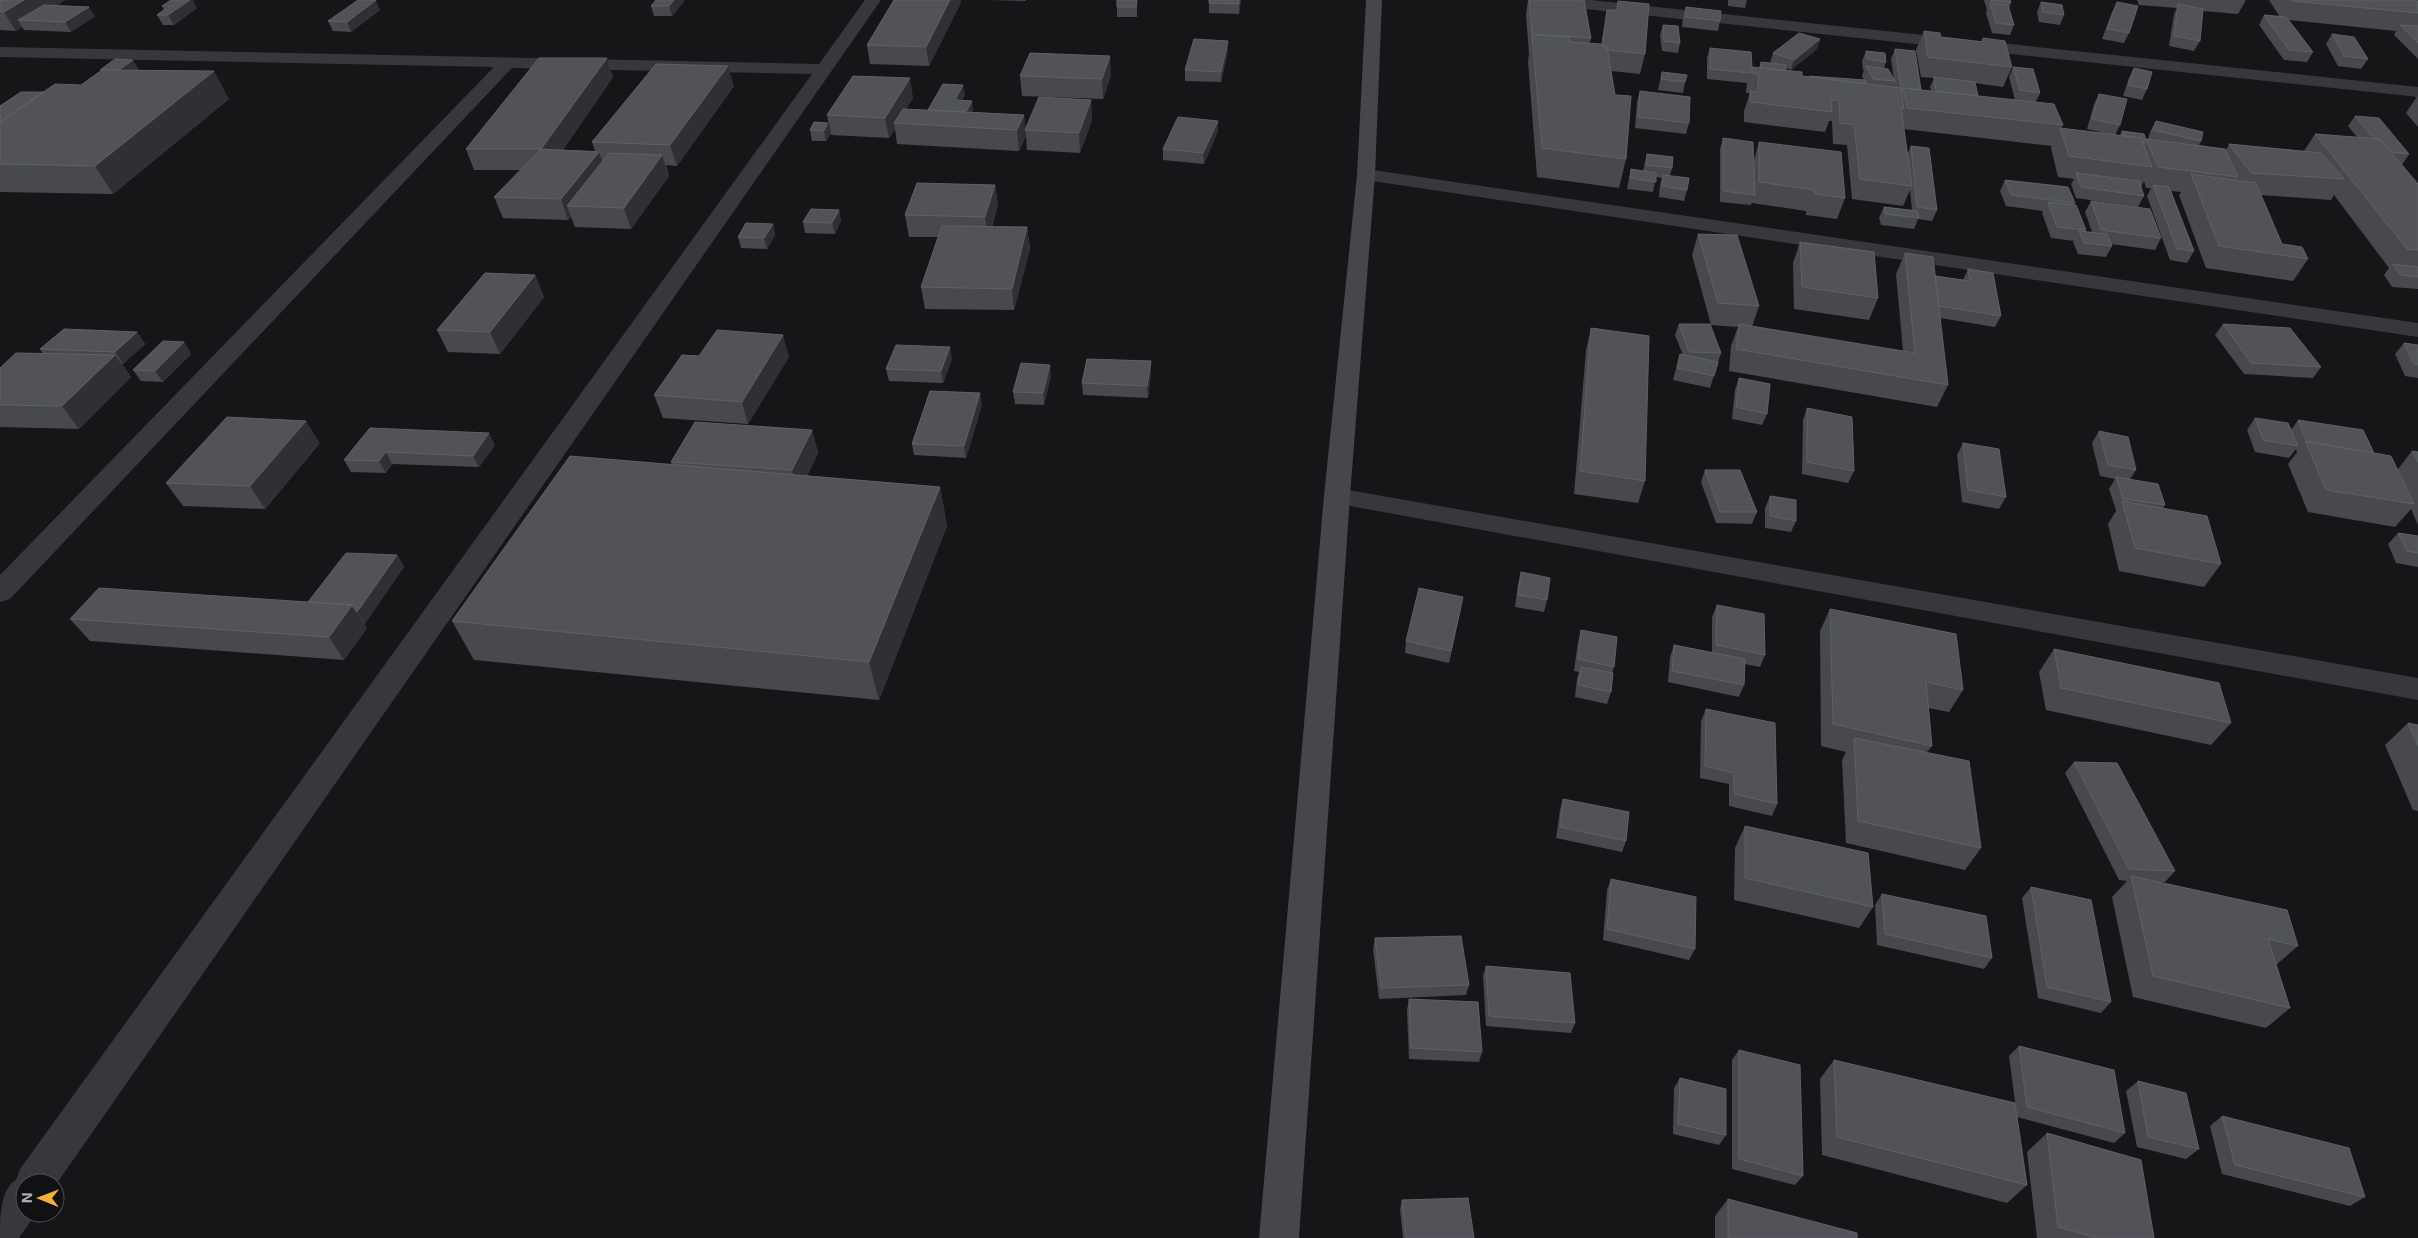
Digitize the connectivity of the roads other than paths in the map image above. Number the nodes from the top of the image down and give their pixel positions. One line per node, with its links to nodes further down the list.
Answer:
1 (873, 0): 6 (street)
2 (1374, 0): 8 (street)
3 (1547, 0): 7 (street)
4 (0, 52): 5 (street)
5 (509, 61): 6 (street); 11 (street)
6 (823, 69): 13 (street)
7 (2418, 92)
8 (1366, 175): 9 (street); 10 (street)
9 (2418, 330)
10 (1337, 496): 12 (street); 16 (street)
11 (0, 592)
12 (2418, 689)
13 (41, 1173)
14 (15, 1210): 15 (street)
15 (0, 1231)
16 (1279, 1238)

